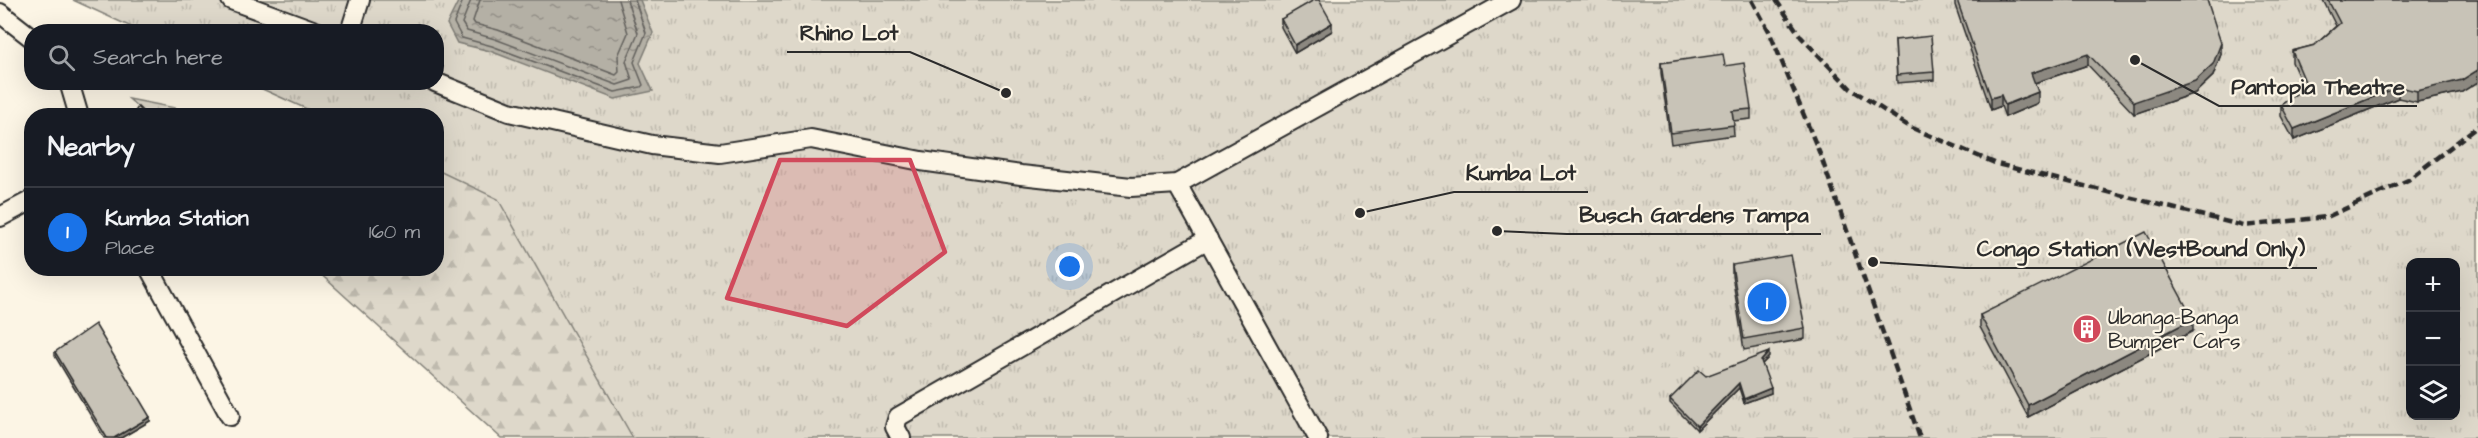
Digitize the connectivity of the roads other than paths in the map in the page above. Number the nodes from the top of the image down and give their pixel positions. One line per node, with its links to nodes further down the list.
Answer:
1 (231, 0): 5 (lane)
2 (360, 0): 6 (lane)
3 (1511, 0): 11 (lane)
4 (0, 13): 7 (lane)
5 (296, 24)
6 (352, 24)
7 (24, 32)
8 (444, 86): 11 (lane)
9 (71, 90): 10 (lane)
10 (77, 108)
11 (1177, 184): 14 (lane)
12 (24, 204): 13 (lane)
13 (0, 217)
14 (1208, 238): 17 (lane); 18 (lane)
15 (153, 276): 16 (lane)
16 (230, 416)
17 (901, 438)
18 (1318, 438)

